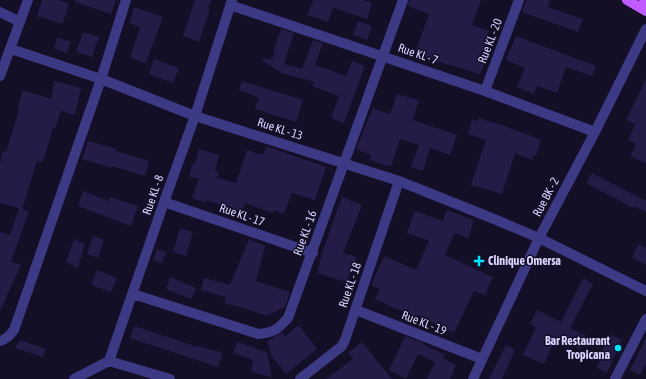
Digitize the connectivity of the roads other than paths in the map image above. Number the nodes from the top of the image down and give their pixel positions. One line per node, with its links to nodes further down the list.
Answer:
1 (28, 0): 9 (street)
2 (126, 0): 14 (street)
3 (403, 0): 12 (street, Rue KL - 16)
4 (519, 0): 15 (street, Rue KL - 20)
5 (627, 0): 7 (main road)
6 (231, 2): 12 (street, Rue KL - 7); 16 (street, Rue KL - 8)
7 (646, 11)
8 (0, 12): 9 (street)
9 (20, 22): 11 (street)
10 (646, 29): 17 (street, Rue BK - 2)
11 (11, 49): 13 (street); 14 (street, Rue KL - 13)
12 (384, 56): 15 (street, Rue KL - 7); 18 (street, Rue KL - 16)
13 (0, 76)
14 (101, 79): 16 (street, Rue KL - 13); 27 (street)
15 (485, 91): 17 (street, Rue KL - 7)
16 (195, 116): 18 (street, Rue KL - 13); 20 (street, Rue KL - 8)
17 (595, 132): 21 (street, Rue BK - 2)
18 (344, 163): 19 (street, Rue KL - 13); 22 (street, Rue KL - 16)
19 (399, 181): 21 (street, Rue KL - 13); 25 (street, Rue KL - 18)
20 (164, 202): 22 (street, Rue KL - 17); 24 (street, Rue KL - 8)
21 (539, 238): 23 (street, Rue KL - 13); 28 (street, Rue BK - 2)
22 (312, 253): 24 (street, Rue KL - 16)
23 (646, 291)
24 (133, 294): 29 (street, Rue KL - 8)
25 (356, 310): 28 (street, Rue KL - 19); 32 (street, Rue KL - 18)
26 (646, 319): 34 (street)
27 (0, 341)
28 (482, 359): 33 (street, Rue BK - 2)
29 (109, 361): 30 (street); 31 (street)
30 (74, 379)
31 (170, 379)
32 (300, 379)
33 (473, 379)
34 (615, 379)

